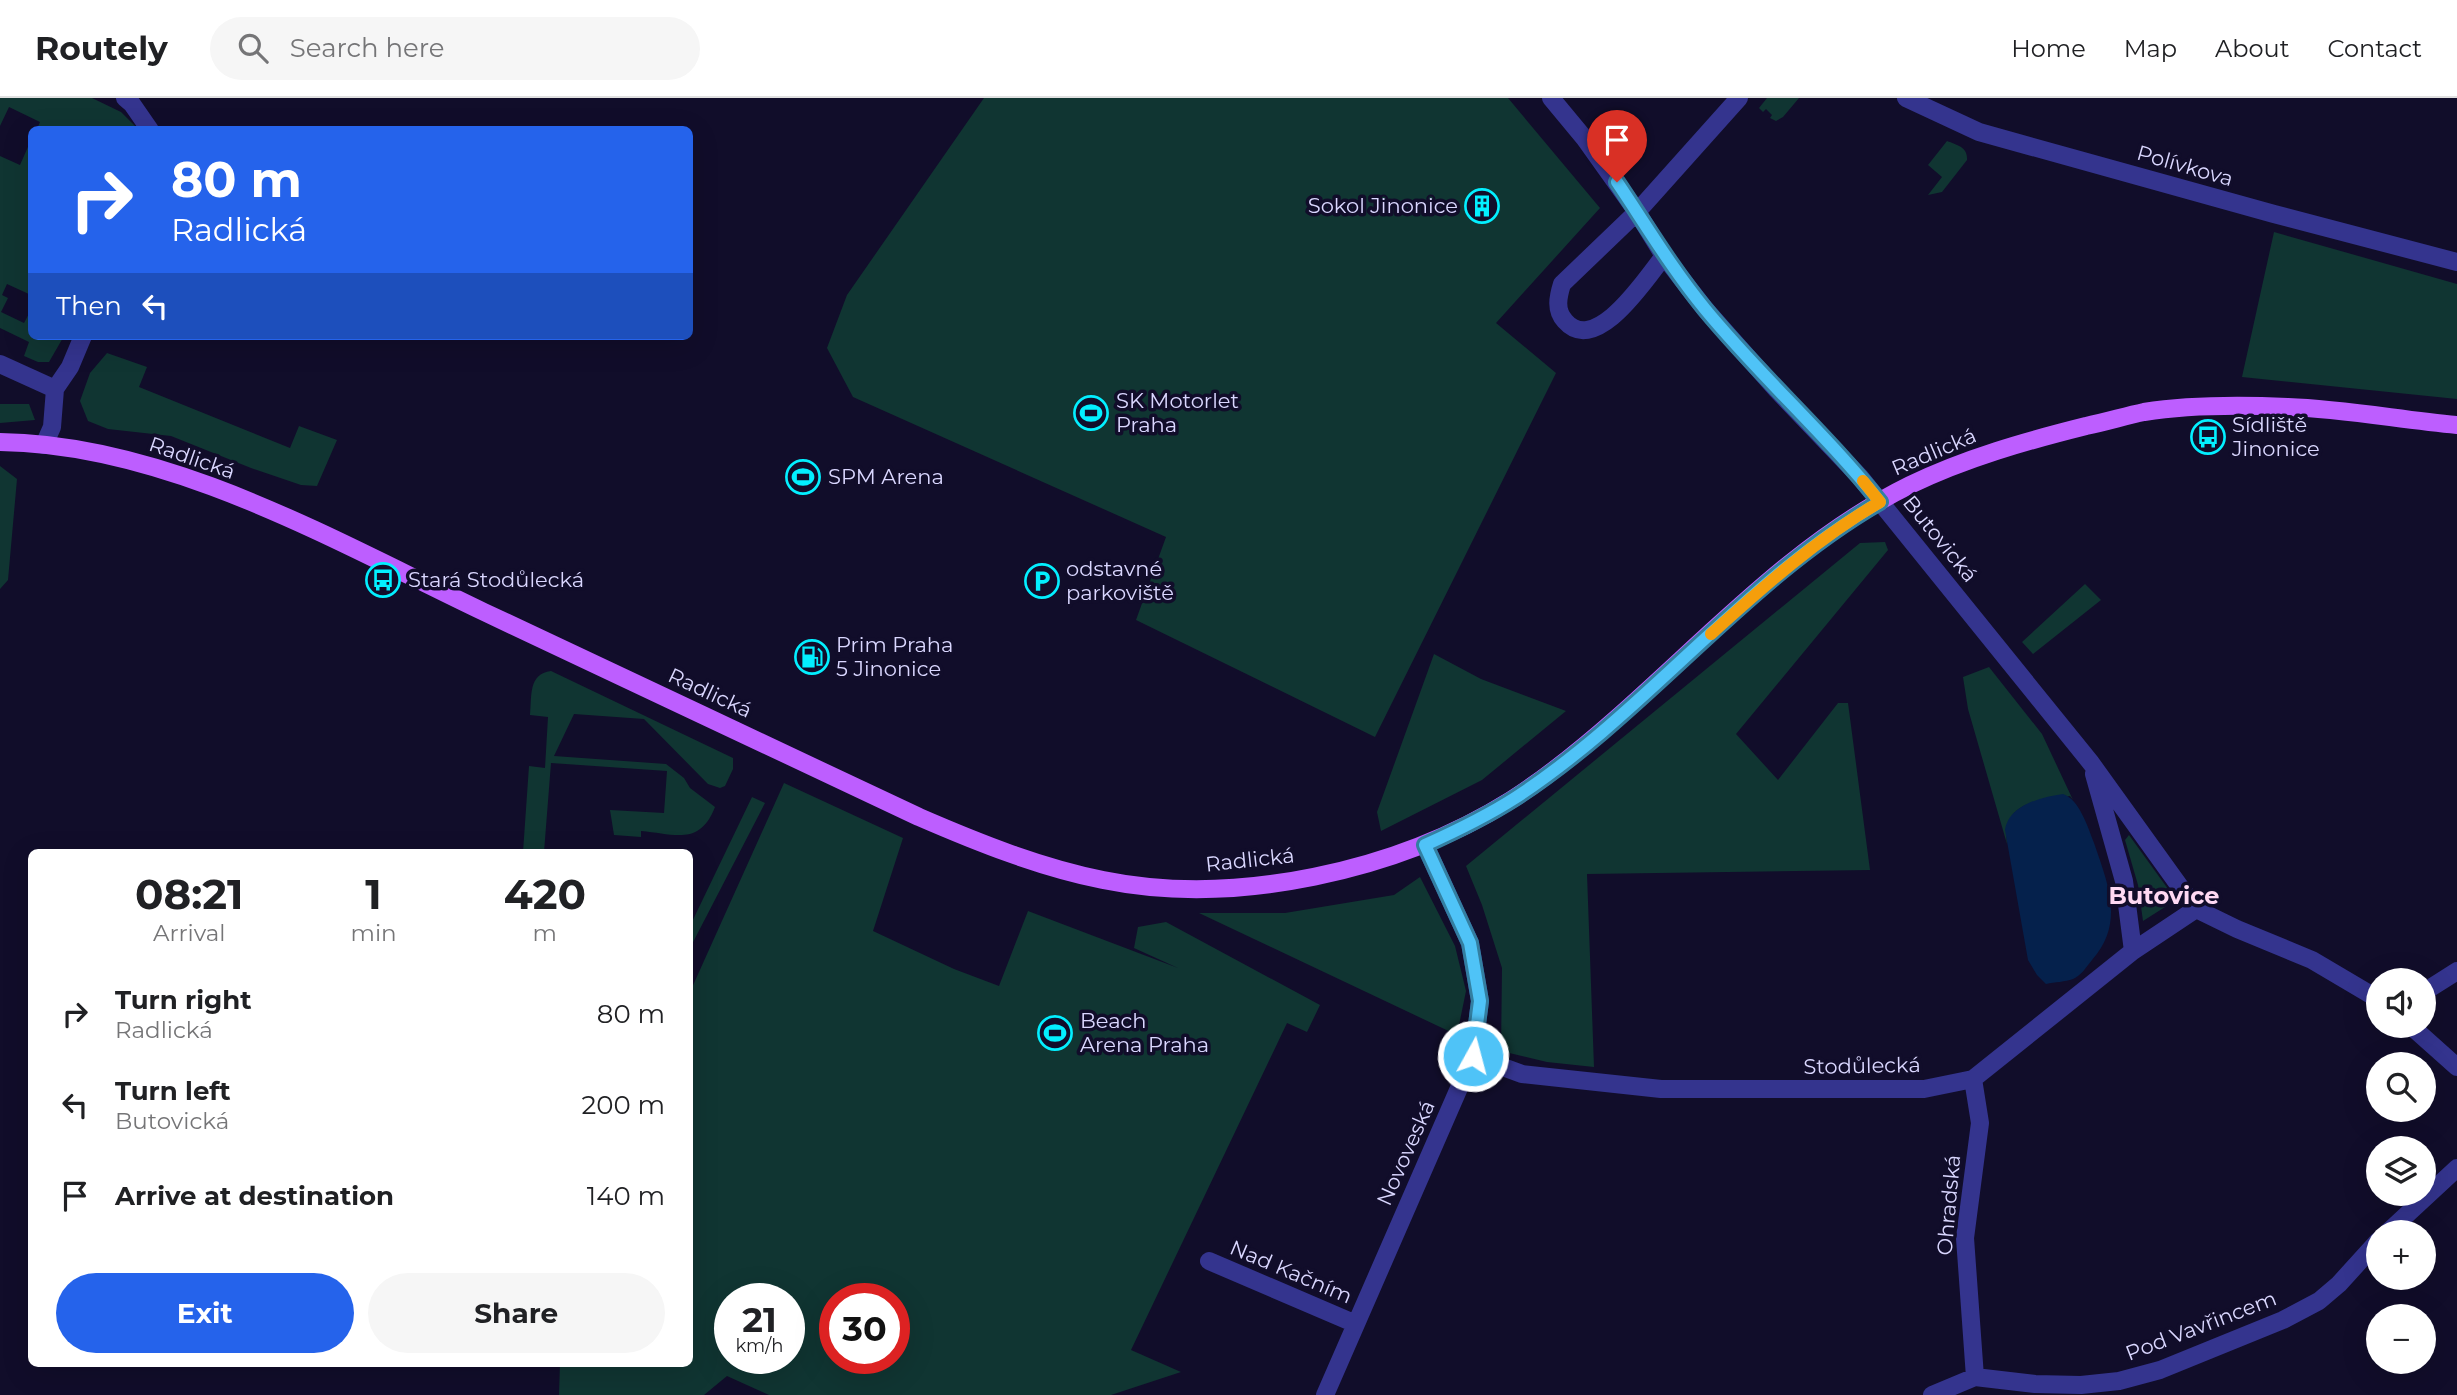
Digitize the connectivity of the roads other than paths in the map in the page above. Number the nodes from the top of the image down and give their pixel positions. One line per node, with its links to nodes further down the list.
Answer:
1 (125, 98): 5 (street)
2 (1551, 98): 6 (street, Butovická)
3 (1739, 98): 6 (street)
4 (1906, 98): 8 (street, Polívkova)
5 (147, 126)
6 (1637, 212): 7 (street, Butovická); 7 (street)
7 (1664, 256): 15 (street, Butovická)
8 (2457, 262)
9 (81, 340): 11 (street)
10 (0, 364): 11 (street)
11 (55, 389): 14 (street)
12 (2457, 425): 15 (main road, Radlická)
13 (0, 442): 14 (main road, Radlická)
14 (44, 445): 17 (main road, Radlická)
15 (1880, 502): 16 (street, Butovická); 17 (main road, Radlická)
16 (2091, 763): 18 (street, Butovická); 19 (street, Butovická)
17 (1425, 845): 24 (street, Novoveská)
18 (2196, 909): 19 (street, Stodůlecká); 22 (street, Butovická)
19 (2133, 951): 26 (street, Stodůlecká)
20 (2457, 971): 21 (street)
21 (2436, 984)
22 (2366, 992)
23 (2424, 1038): 25 (street)
24 (1473, 1056): 26 (street, Stodůlecká); 31 (street, Novoveská)
25 (2457, 1067)
26 (1973, 1079): 32 (street, Ohradská)
27 (2457, 1168): 28 (street)
28 (2401, 1220)
29 (2366, 1254): 32 (street, Pod Vavřincem)
30 (1209, 1261): 31 (street, Nad Kačním)
31 (1356, 1324): 33 (street, Novoveská)
32 (1975, 1377): 34 (street, Pod Vavřincem)
33 (1325, 1395)
34 (1932, 1395)

